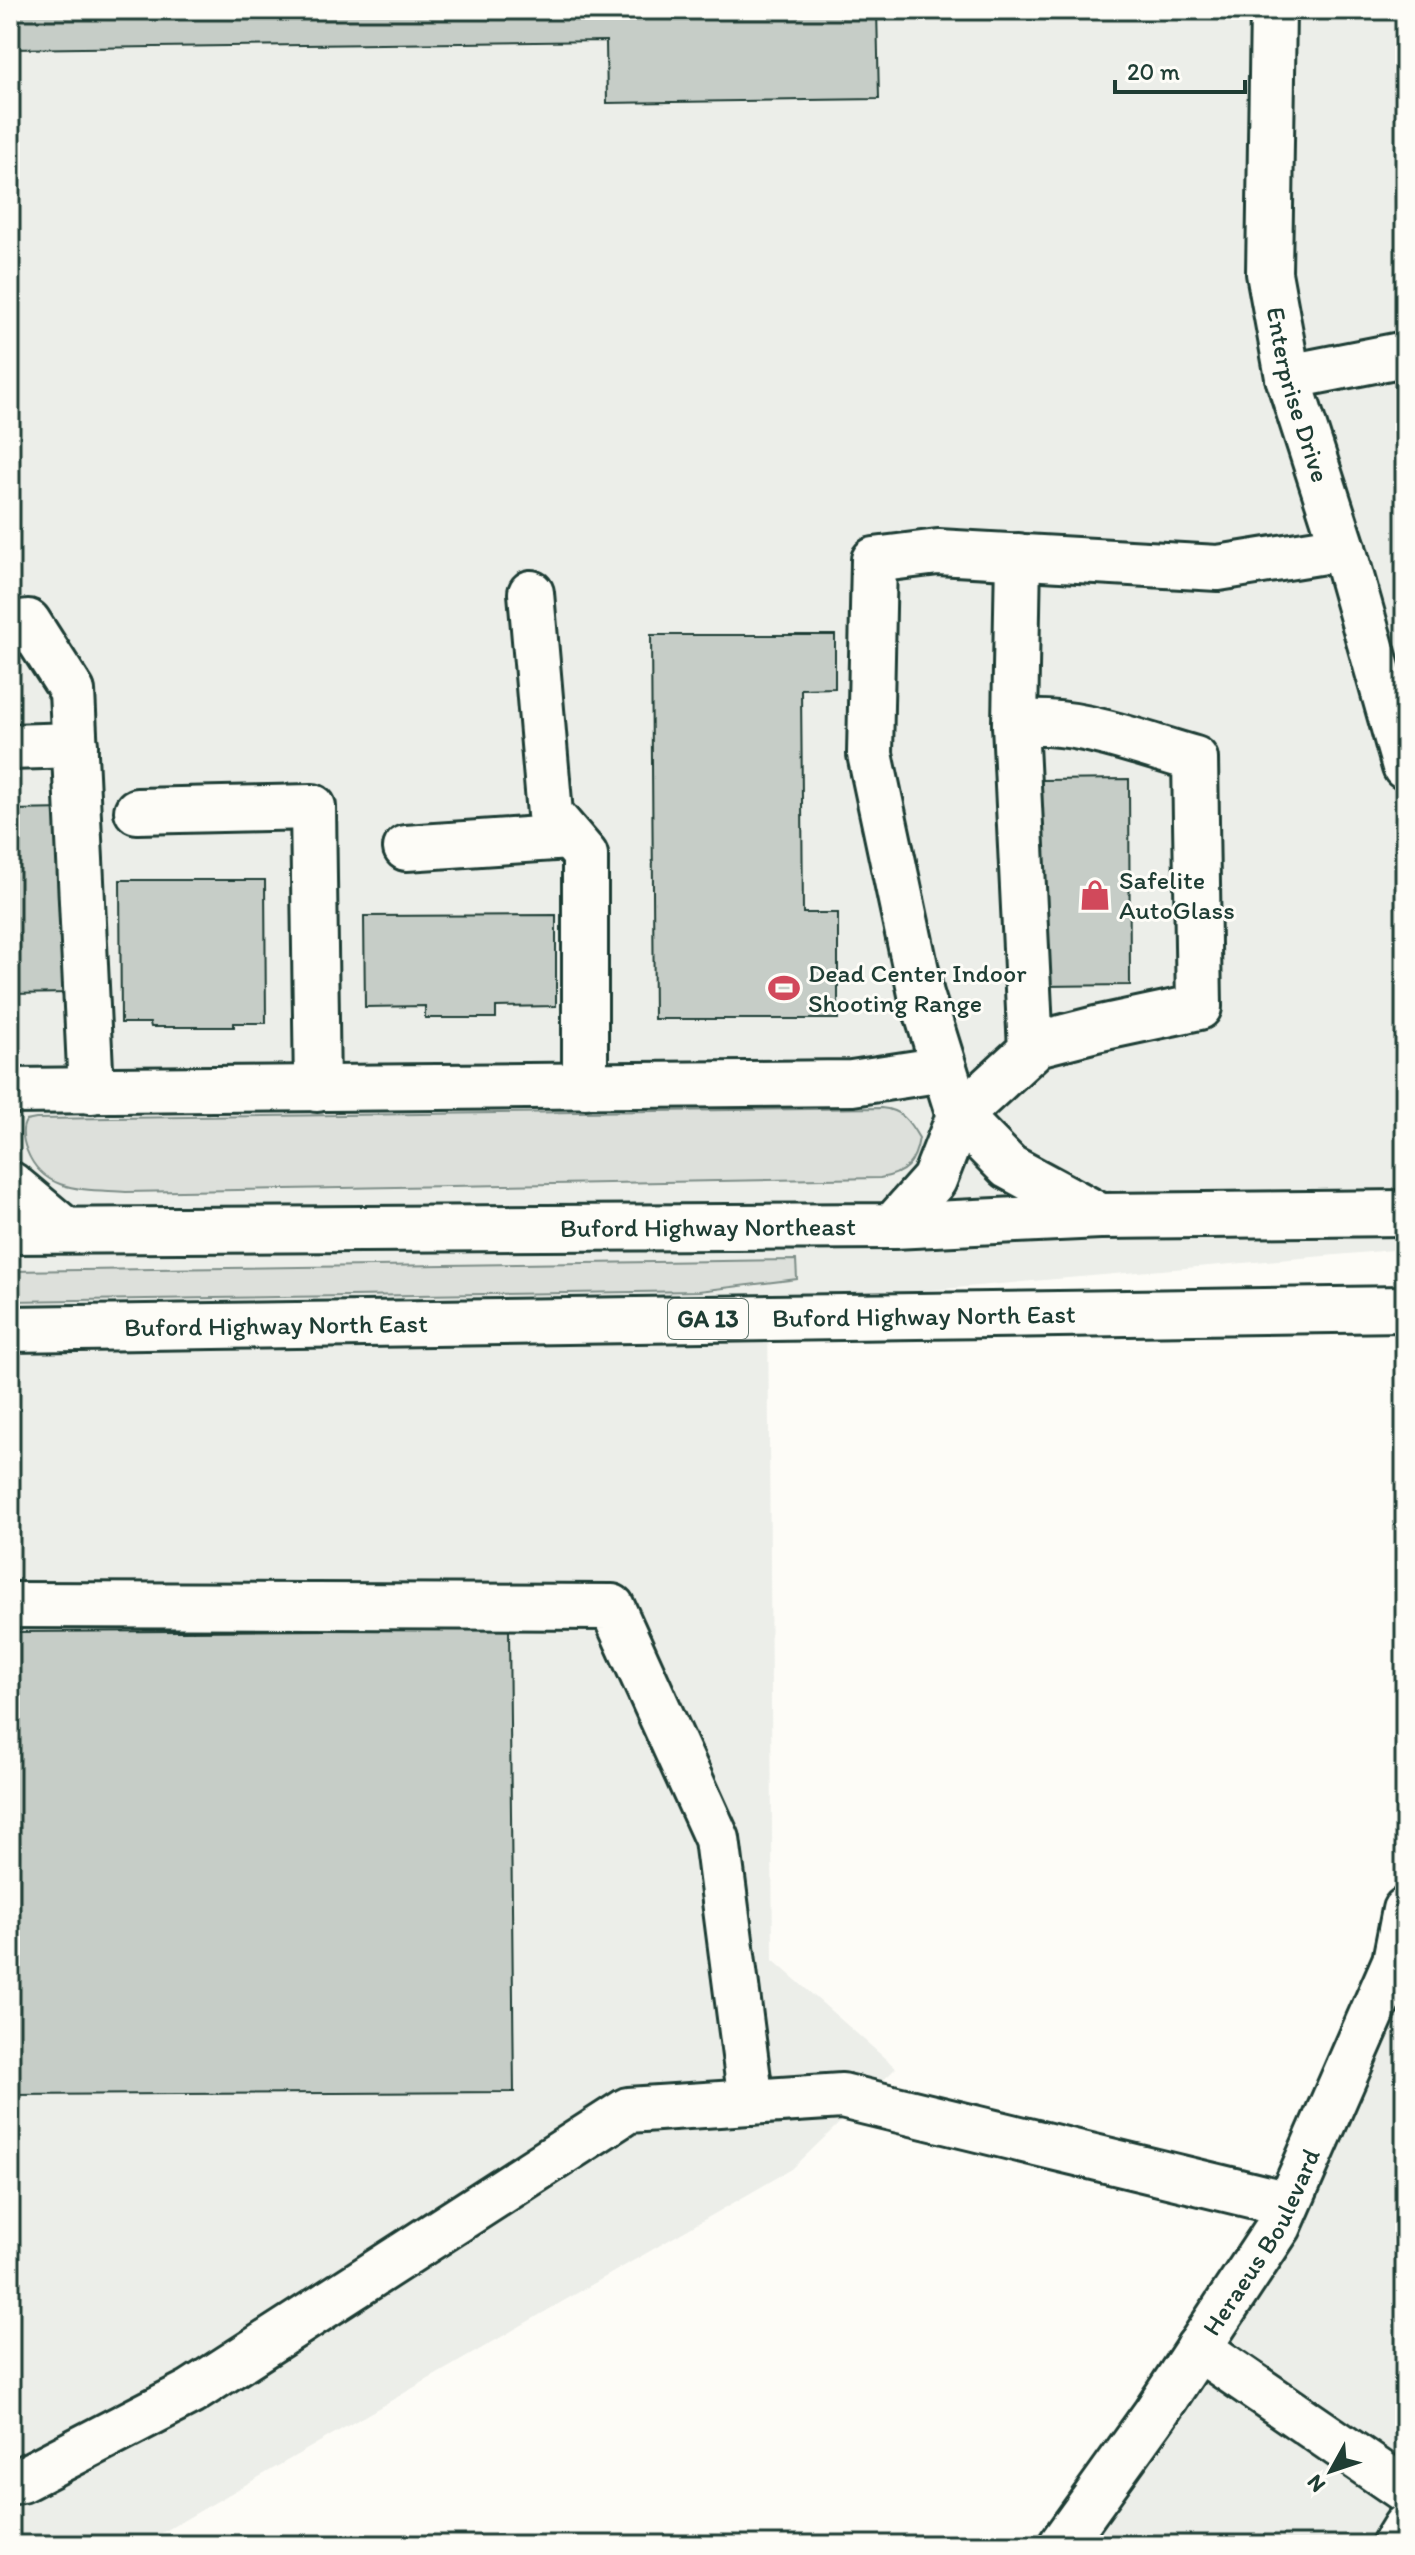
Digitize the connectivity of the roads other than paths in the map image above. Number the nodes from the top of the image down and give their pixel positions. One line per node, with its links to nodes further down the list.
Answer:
1 (1273, 10): 3 (main road, Enterprise Drive)
2 (1405, 354): 3 (main road)
3 (1288, 377): 4 (main road, Enterprise Drive)
4 (1343, 548): 5 (main road); 11 (main road, Enterprise Drive)
5 (1018, 556): 8 (main road); 16 (main road)
6 (531, 593): 13 (main road)
7 (10, 624): 9 (main road)
8 (1015, 724): 15 (main road); 15 (main road)
9 (75, 745): 10 (main road); 20 (main road)
10 (10, 747)
11 (1405, 767)
12 (137, 811): 18 (main road)
13 (569, 837): 14 (main road); 17 (main road)
14 (406, 848)
15 (1031, 1050): 21 (main road)
16 (944, 1069): 17 (main road); 21 (main road)
17 (585, 1086): 18 (main road)
18 (317, 1089): 20 (main road)
19 (10, 1091): 20 (main road)
20 (91, 1091)
21 (959, 1116): 24 (main road); 25 (main road)
22 (10, 1184): 26 (main road)
23 (1405, 1213): 24 (main road, Buford Highway Northeast)
24 (1100, 1216): 25 (main road, Buford Highway Northeast)
25 (893, 1226): 26 (main road, Buford Highway Northeast)
26 (65, 1230): 27 (main road, Buford Highway Northeast)
27 (10, 1231)
28 (1405, 1309): 29 (main road, Buford Highway North East / GA 13)
29 (10, 1329)
30 (10, 1605): 32 (main road)
31 (1405, 1910): 33 (main road, Heraeus Boulevard)
32 (751, 2102): 33 (main road); 35 (main road)
33 (1288, 2204): 34 (main road, Heraeus Boulevard)
34 (1198, 2348): 36 (main road); 38 (main road, Heraeus Boulevard)
35 (10, 2482)
36 (1405, 2490)
37 (1405, 2527): 39 (main road)
38 (1061, 2545)
39 (1394, 2545)

